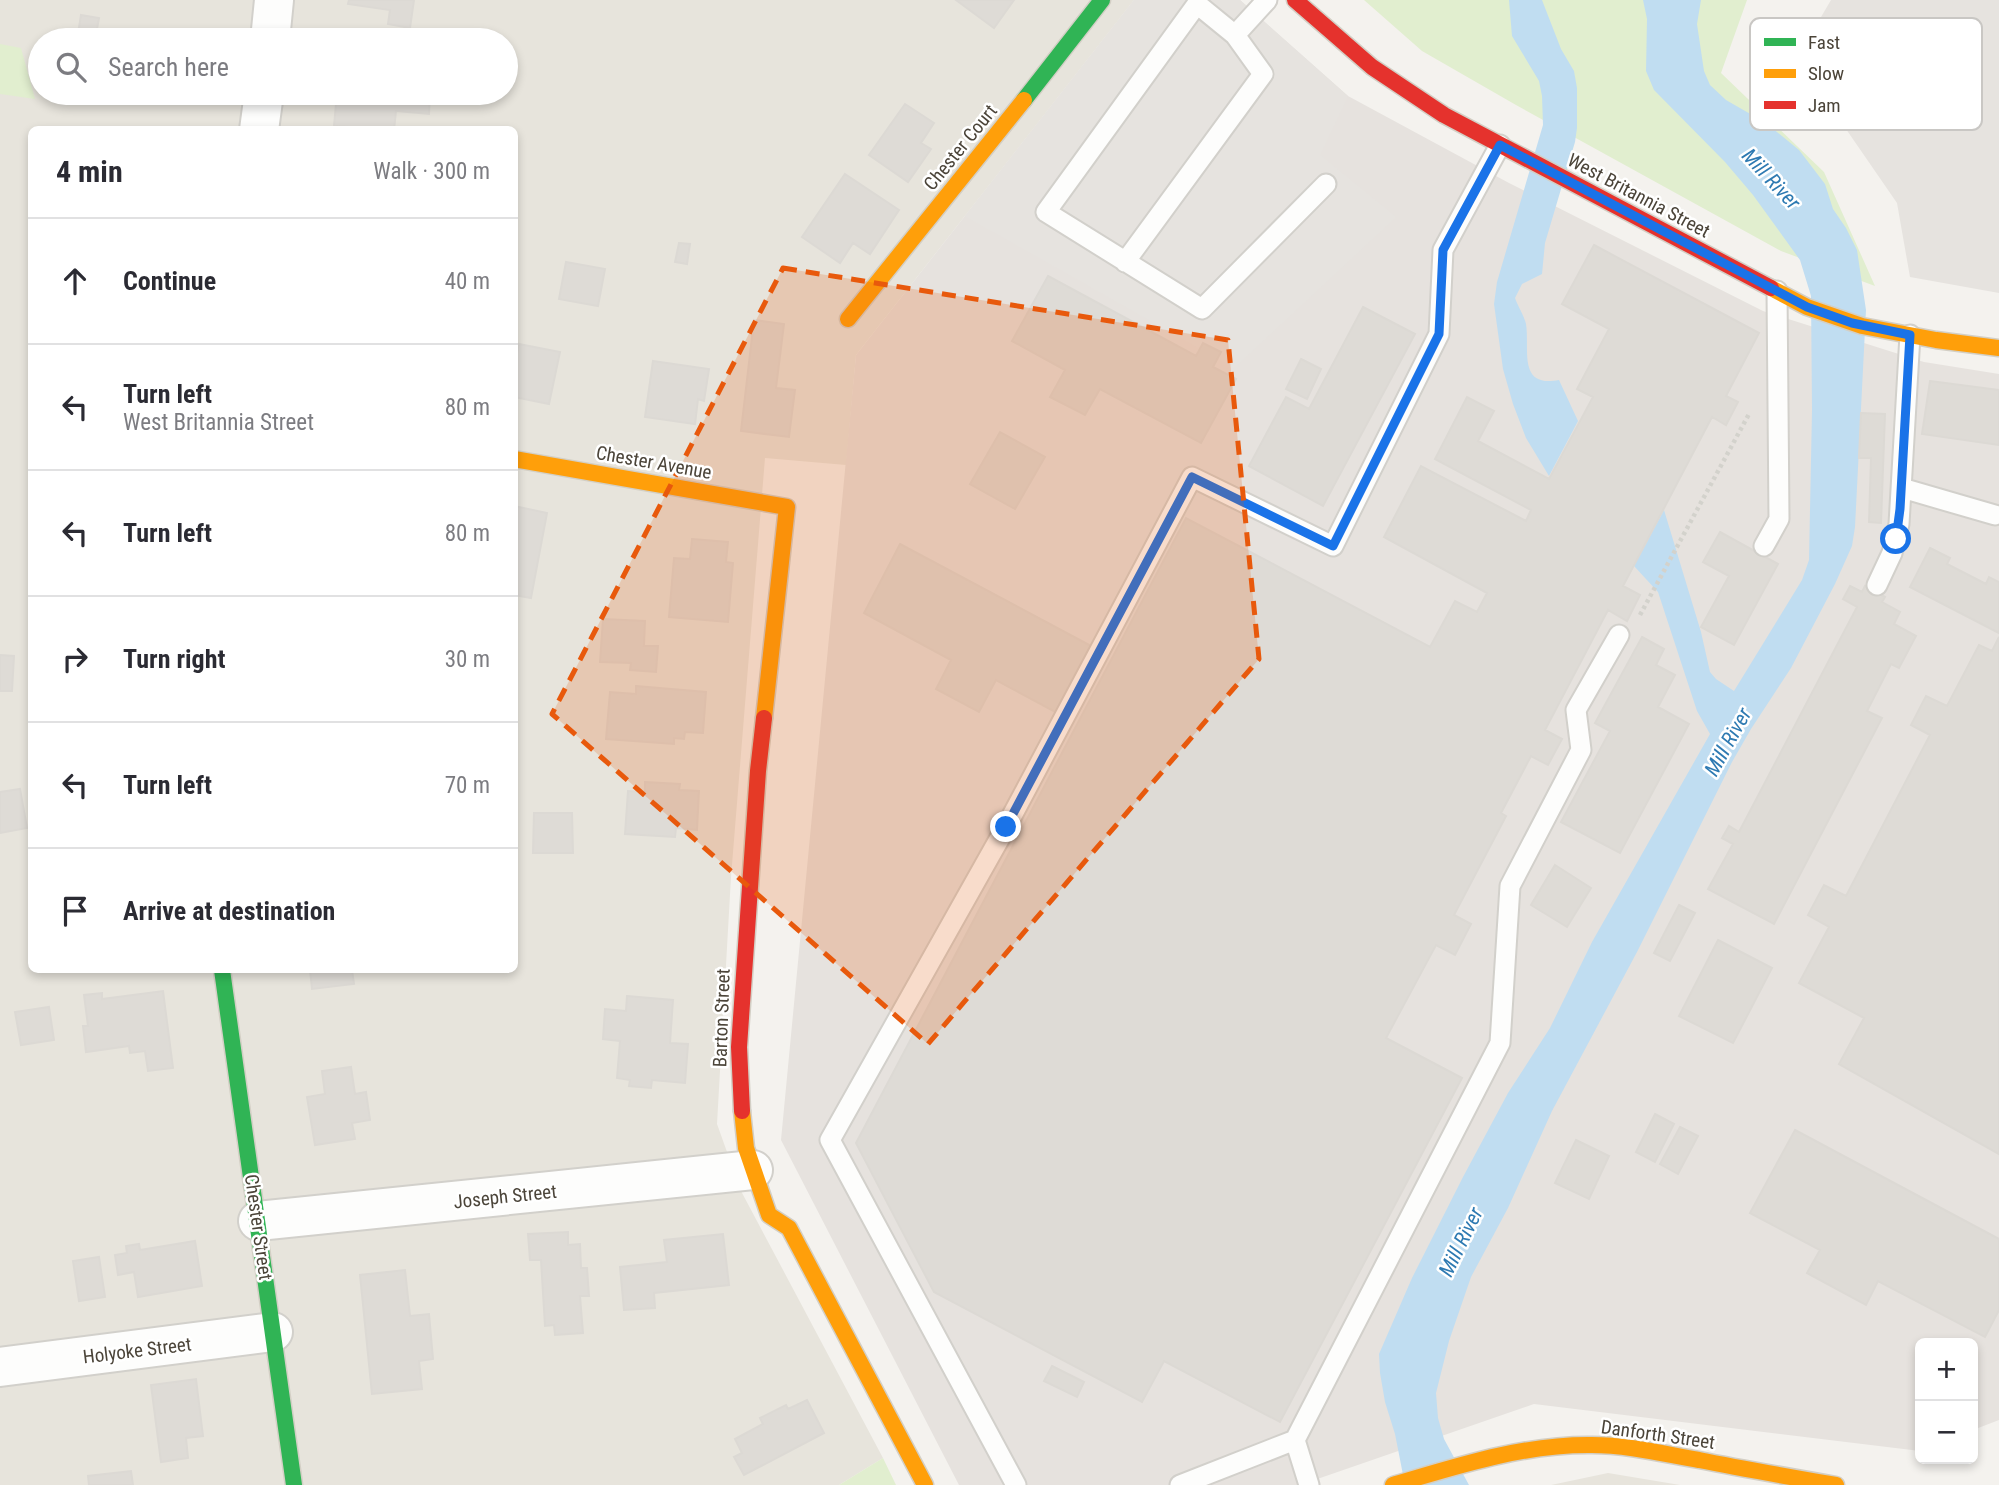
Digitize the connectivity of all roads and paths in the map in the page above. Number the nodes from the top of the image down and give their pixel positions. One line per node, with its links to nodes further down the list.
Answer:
1 (274, 0): 5 (street)
2 (1102, 0): 13 (street, Chester Court)
3 (1267, 0): 6 (lane)
4 (1295, 0): 9 (street, West Britannia Street)
5 (271, 28)
6 (1235, 35): 11 (lane); 11 (lane)
7 (263, 105): 8 (street)
8 (260, 126)
9 (1505, 147): 12 (street, West Britannia Street); 33 (lane)
10 (1326, 184): 11 (lane)
11 (1125, 262)
12 (1780, 293): 14 (street, West Britannia Street); 16 (lane)
13 (848, 319)
14 (1910, 335): 15 (street, West Britannia Street); 18 (lane)
15 (1999, 348)
16 (1777, 361): 21 (lane); 23 (path)
17 (518, 460): 19 (street, Chester Avenue)
18 (1902, 488): 20 (lane); 22 (lane)
19 (787, 507): 26 (street, Barton Street)
20 (1995, 515)
21 (1764, 545)
22 (1877, 585)
23 (1650, 597)
24 (1619, 635): 30 (lane)
25 (222, 973): 27 (street, Chester Street)
26 (752, 1170): 27 (street, Joseph Street); 32 (street, Barton Street)
27 (258, 1221): 28 (street, Chester Street)
28 (273, 1332): 29 (street, Holyoke Street); 31 (street, Chester Street)
29 (0, 1367)
30 (1295, 1440): 34 (lane); 35 (lane)
31 (294, 1485)
32 (925, 1485)
33 (1016, 1485)
34 (1180, 1485)
35 (1309, 1485)
36 (1394, 1485): 37 (street, Danforth Street)
37 (1836, 1485)

